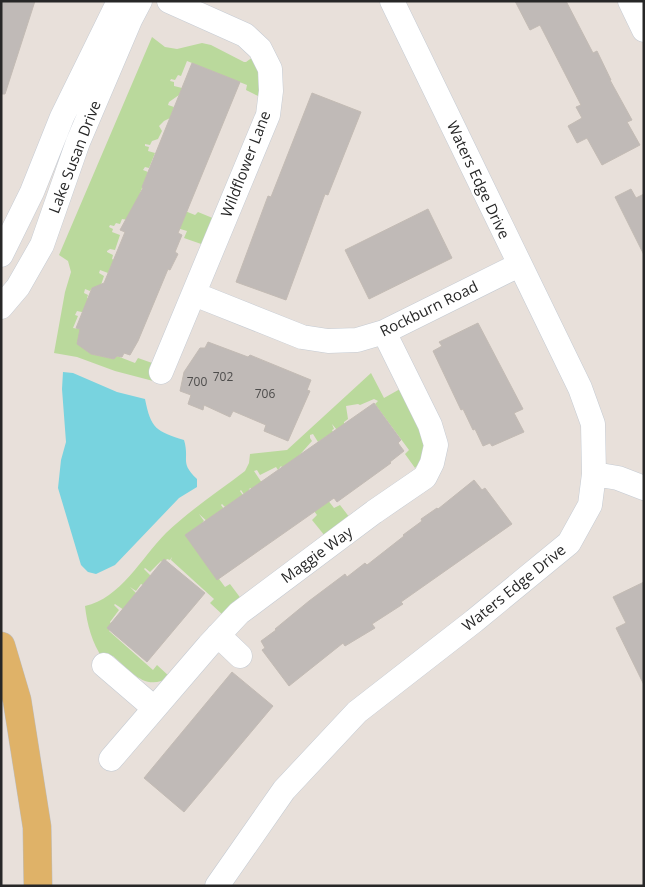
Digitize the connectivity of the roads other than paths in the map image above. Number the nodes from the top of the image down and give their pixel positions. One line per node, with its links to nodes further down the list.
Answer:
1 (119, 1): 7 (street, Lake Susan Drive)
2 (140, 1): 10 (street, Lake Susan Drive)
3 (168, 1): 9 (street, Wildflower Lane)
4 (392, 1): 8 (street, Waters Edge Drive)
5 (630, 1): 6 (street)
6 (644, 30)
7 (1, 256)
8 (519, 266): 11 (street, Rockburn Road); 13 (street, Waters Edge Drive)
9 (194, 294): 11 (street, Rockburn Road); 12 (street, Wildflower Lane)
10 (1, 307)
11 (384, 332): 15 (street, Maggie Way)
12 (161, 372)
13 (594, 474): 14 (street); 22 (street, Waters Edge Drive)
14 (644, 488)
15 (218, 635): 17 (street); 19 (street, Maggie Way)
16 (1, 646): 21 (main road)
17 (240, 656)
18 (104, 665): 19 (street)
19 (154, 708): 20 (street, Maggie Way)
20 (111, 759)
21 (38, 886)
22 (218, 886)

